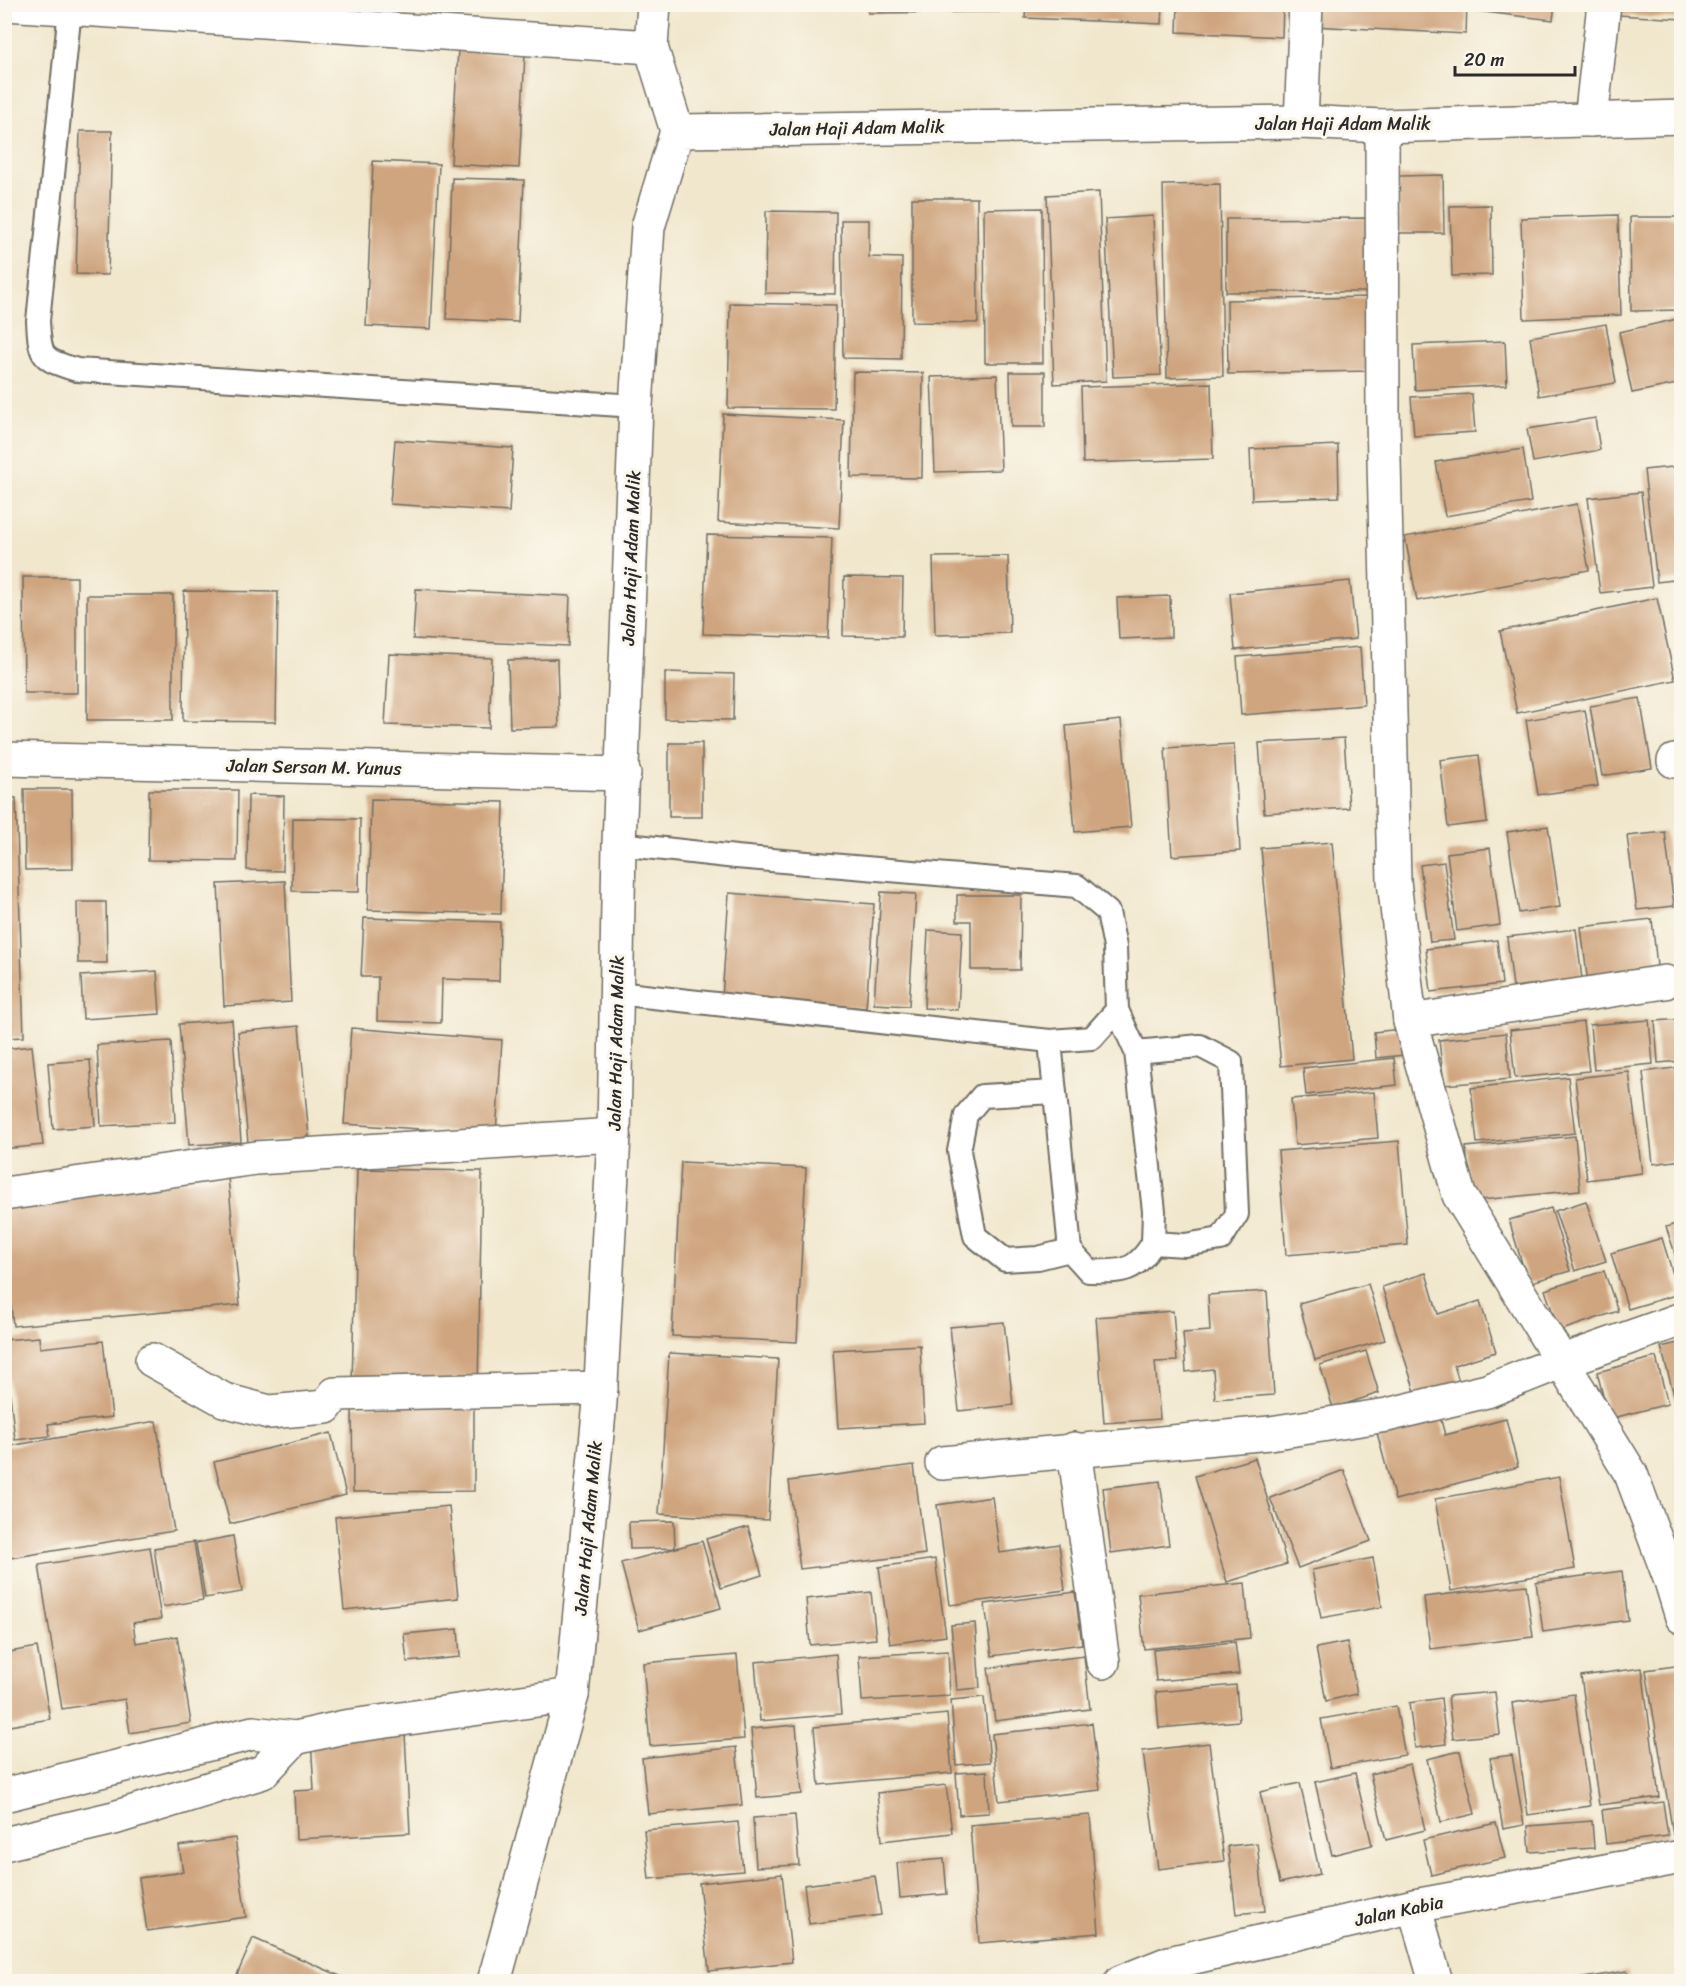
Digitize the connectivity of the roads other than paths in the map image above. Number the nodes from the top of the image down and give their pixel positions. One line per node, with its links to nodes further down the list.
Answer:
1 (6, 4): 5 (street)
2 (654, 4): 6 (street)
3 (1306, 4): 9 (street)
4 (1604, 4): 8 (street)
5 (70, 9): 6 (street); 12 (lane)
6 (651, 47): 11 (street)
7 (1682, 117): 8 (street, Jalan Haji Adam Malik)
8 (1591, 120): 10 (street, Jalan Haji Adam Malik)
9 (1301, 122): 10 (street, Jalan Haji Adam Malik); 11 (street, Jalan Haji Adam Malik)
10 (1382, 126): 19 (street)
11 (676, 131): 12 (street, Jalan Haji Adam Malik)
12 (636, 406): 14 (street, Jalan Haji Adam Malik)
13 (4, 759): 14 (street, Jalan Sersan M. Yunus)
14 (624, 774): 15 (street, Jalan Haji Adam Malik)
15 (620, 844): 17 (street, Jalan Haji Adam Malik); 18 (lane)
16 (1665, 982): 19 (street)
17 (617, 993): 20 (lane); 23 (street, Jalan Haji Adam Malik)
18 (1117, 1010): 20 (lane); 21 (lane)
19 (1410, 1020): 29 (street)
20 (1050, 1041): 22 (lane)
21 (1136, 1052): 25 (lane); 25 (lane)
22 (1055, 1092): 26 (lane); 26 (lane)
23 (614, 1135): 24 (street); 30 (street, Jalan Haji Adam Malik)
24 (4, 1194)
25 (1153, 1243): 26 (lane)
26 (1070, 1250)
27 (1682, 1319): 29 (street)
28 (152, 1360): 30 (street)
29 (1563, 1361): 31 (street); 33 (street)
30 (601, 1388): 35 (street, Jalan Haji Adam Malik)
31 (1074, 1449): 32 (street); 34 (street)
32 (942, 1463)
33 (1682, 1617)
34 (1103, 1662)
35 (572, 1695): 36 (street); 42 (street, Jalan Haji Adam Malik)
36 (295, 1738): 37 (street); 38 (street)
37 (4, 1795)
38 (4, 1844)
39 (1682, 1857): 40 (street, Jalan Kabia)
40 (1414, 1906): 41 (street, Jalan Kabia); 44 (street)
41 (1172, 1972): 43 (street, Jalan Kabia)
42 (494, 1982)
43 (1121, 1982)
44 (1436, 1982)

